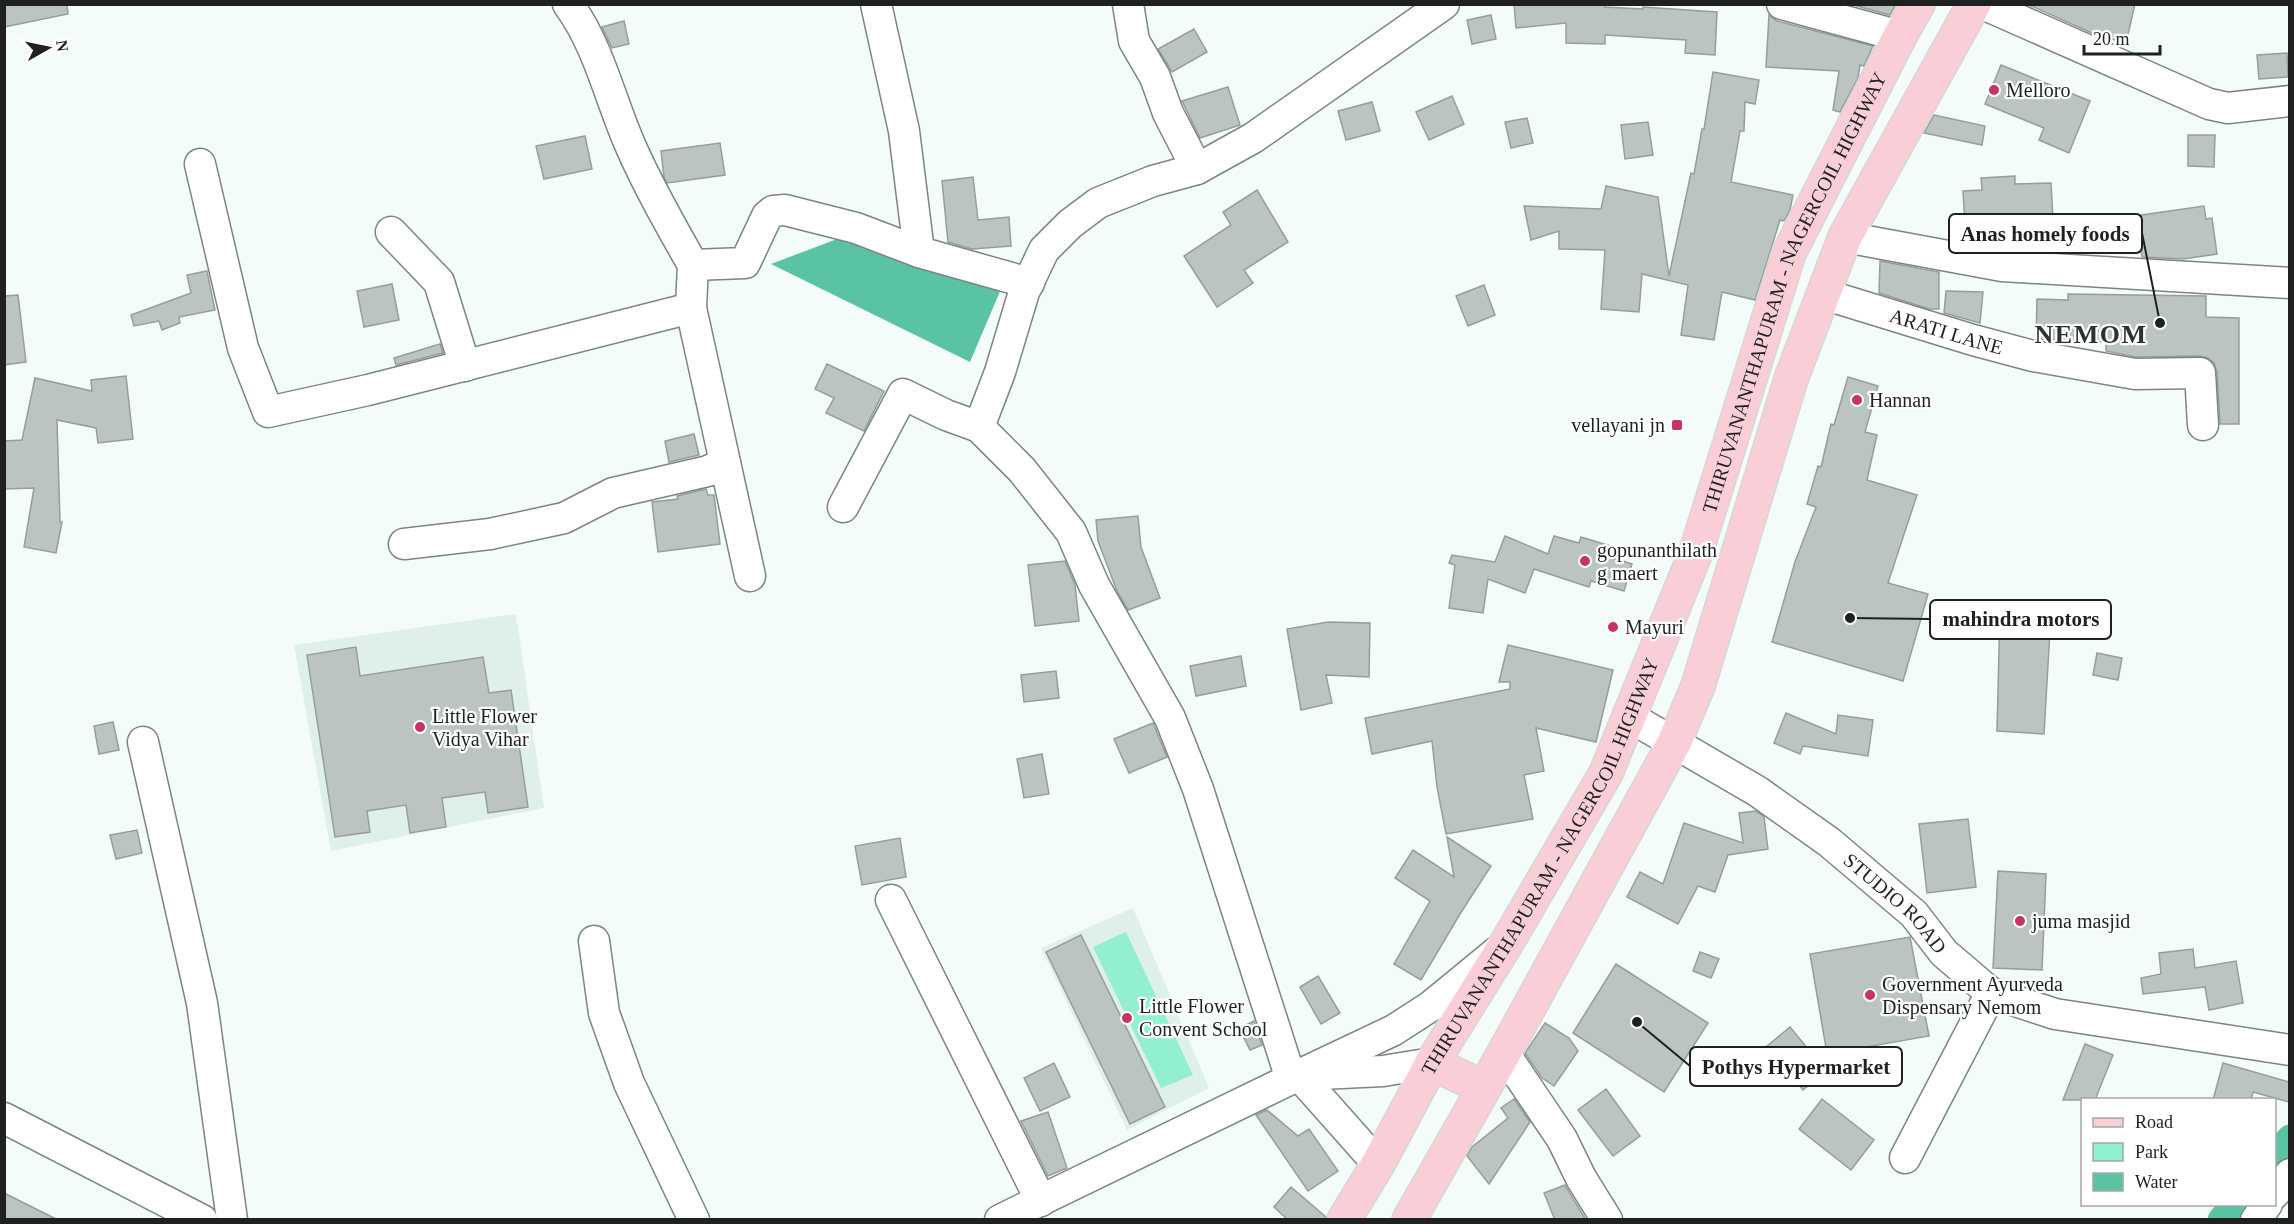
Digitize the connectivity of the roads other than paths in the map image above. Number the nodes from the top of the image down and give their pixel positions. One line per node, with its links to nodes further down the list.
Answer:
1 (568, 4): 16 (street)
2 (876, 4): 15 (street)
3 (1128, 4): 12 (street)
4 (1444, 4): 12 (street)
5 (1782, 4): 9 (street)
6 (1918, 4): 9 (main road, THIRUVANANTHAPURAM - NAGERCOIL HIGHWAY)
7 (1974, 4): 14 (main road, THIRUVANANTHAPURAM - NAGERCOIL HIGHWAY)
8 (1983, 4): 10 (street)
9 (1900, 36): 28 (main road, THIRUVANANTHAPURAM - NAGERCOIL HIGHWAY)
10 (2289, 101)
11 (200, 164): 21 (street)
12 (1197, 169): 17 (street)
13 (391, 232): 21 (street)
14 (1845, 237): 18 (street); 19 (main road, THIRUVANANTHAPURAM - NAGERCOIL HIGHWAY)
15 (919, 252): 16 (street); 17 (street)
16 (693, 265): 20 (street)
17 (1029, 283): 23 (street)
18 (2289, 283)
19 (1823, 294): 22 (street, ARATI LANE); 30 (main road, THIRUVANANTHAPURAM - NAGERCOIL HIGHWAY)
20 (691, 308): 21 (street); 24 (street)
21 (465, 366)
22 (2203, 425)
23 (979, 427): 25 (street); 38 (street)
24 (725, 463): 26 (street); 27 (street)
25 (843, 507)
26 (404, 544)
27 (750, 576)
28 (1628, 716): 30 (street, STUDIO ROAD); 33 (main road, THIRUVANANTHAPURAM - NAGERCOIL HIGHWAY)
29 (143, 741): 48 (street)
30 (1674, 743): 34 (street, STUDIO ROAD); 36 (main road, THIRUVANANTHAPURAM - NAGERCOIL HIGHWAY)
31 (891, 900): 45 (street)
32 (594, 941): 49 (street)
33 (1506, 944): 37 (main road, THIRUVANANTHAPURAM - NAGERCOIL HIGHWAY); 38 (street)
34 (1990, 993): 35 (street, STUDIO ROAD); 41 (street)
35 (2289, 1050)
36 (1504, 1053): 39 (main road, THIRUVANANTHAPURAM - NAGERCOIL HIGHWAY); 53 (street)
37 (1432, 1063): 38 (street); 39 (main road); 42 (main road, THIRUVANANTHAPURAM - NAGERCOIL HIGHWAY)
38 (1295, 1077): 42 (street); 45 (street)
39 (1484, 1088): 52 (main road, THIRUVANANTHAPURAM - NAGERCOIL HIGHWAY)
40 (4, 1118): 47 (street)
41 (1905, 1158)
42 (1378, 1164): 51 (main road, THIRUVANANTHAPURAM - NAGERCOIL HIGHWAY)
43 (2289, 1174): 44 (street)
44 (2276, 1191)
45 (1041, 1200): 50 (street)
46 (2266, 1206): 54 (street)
47 (202, 1220)
48 (232, 1220)
49 (694, 1220)
50 (1000, 1220)
51 (1344, 1220)
52 (1409, 1220)
53 (1607, 1220)
54 (2256, 1220)

